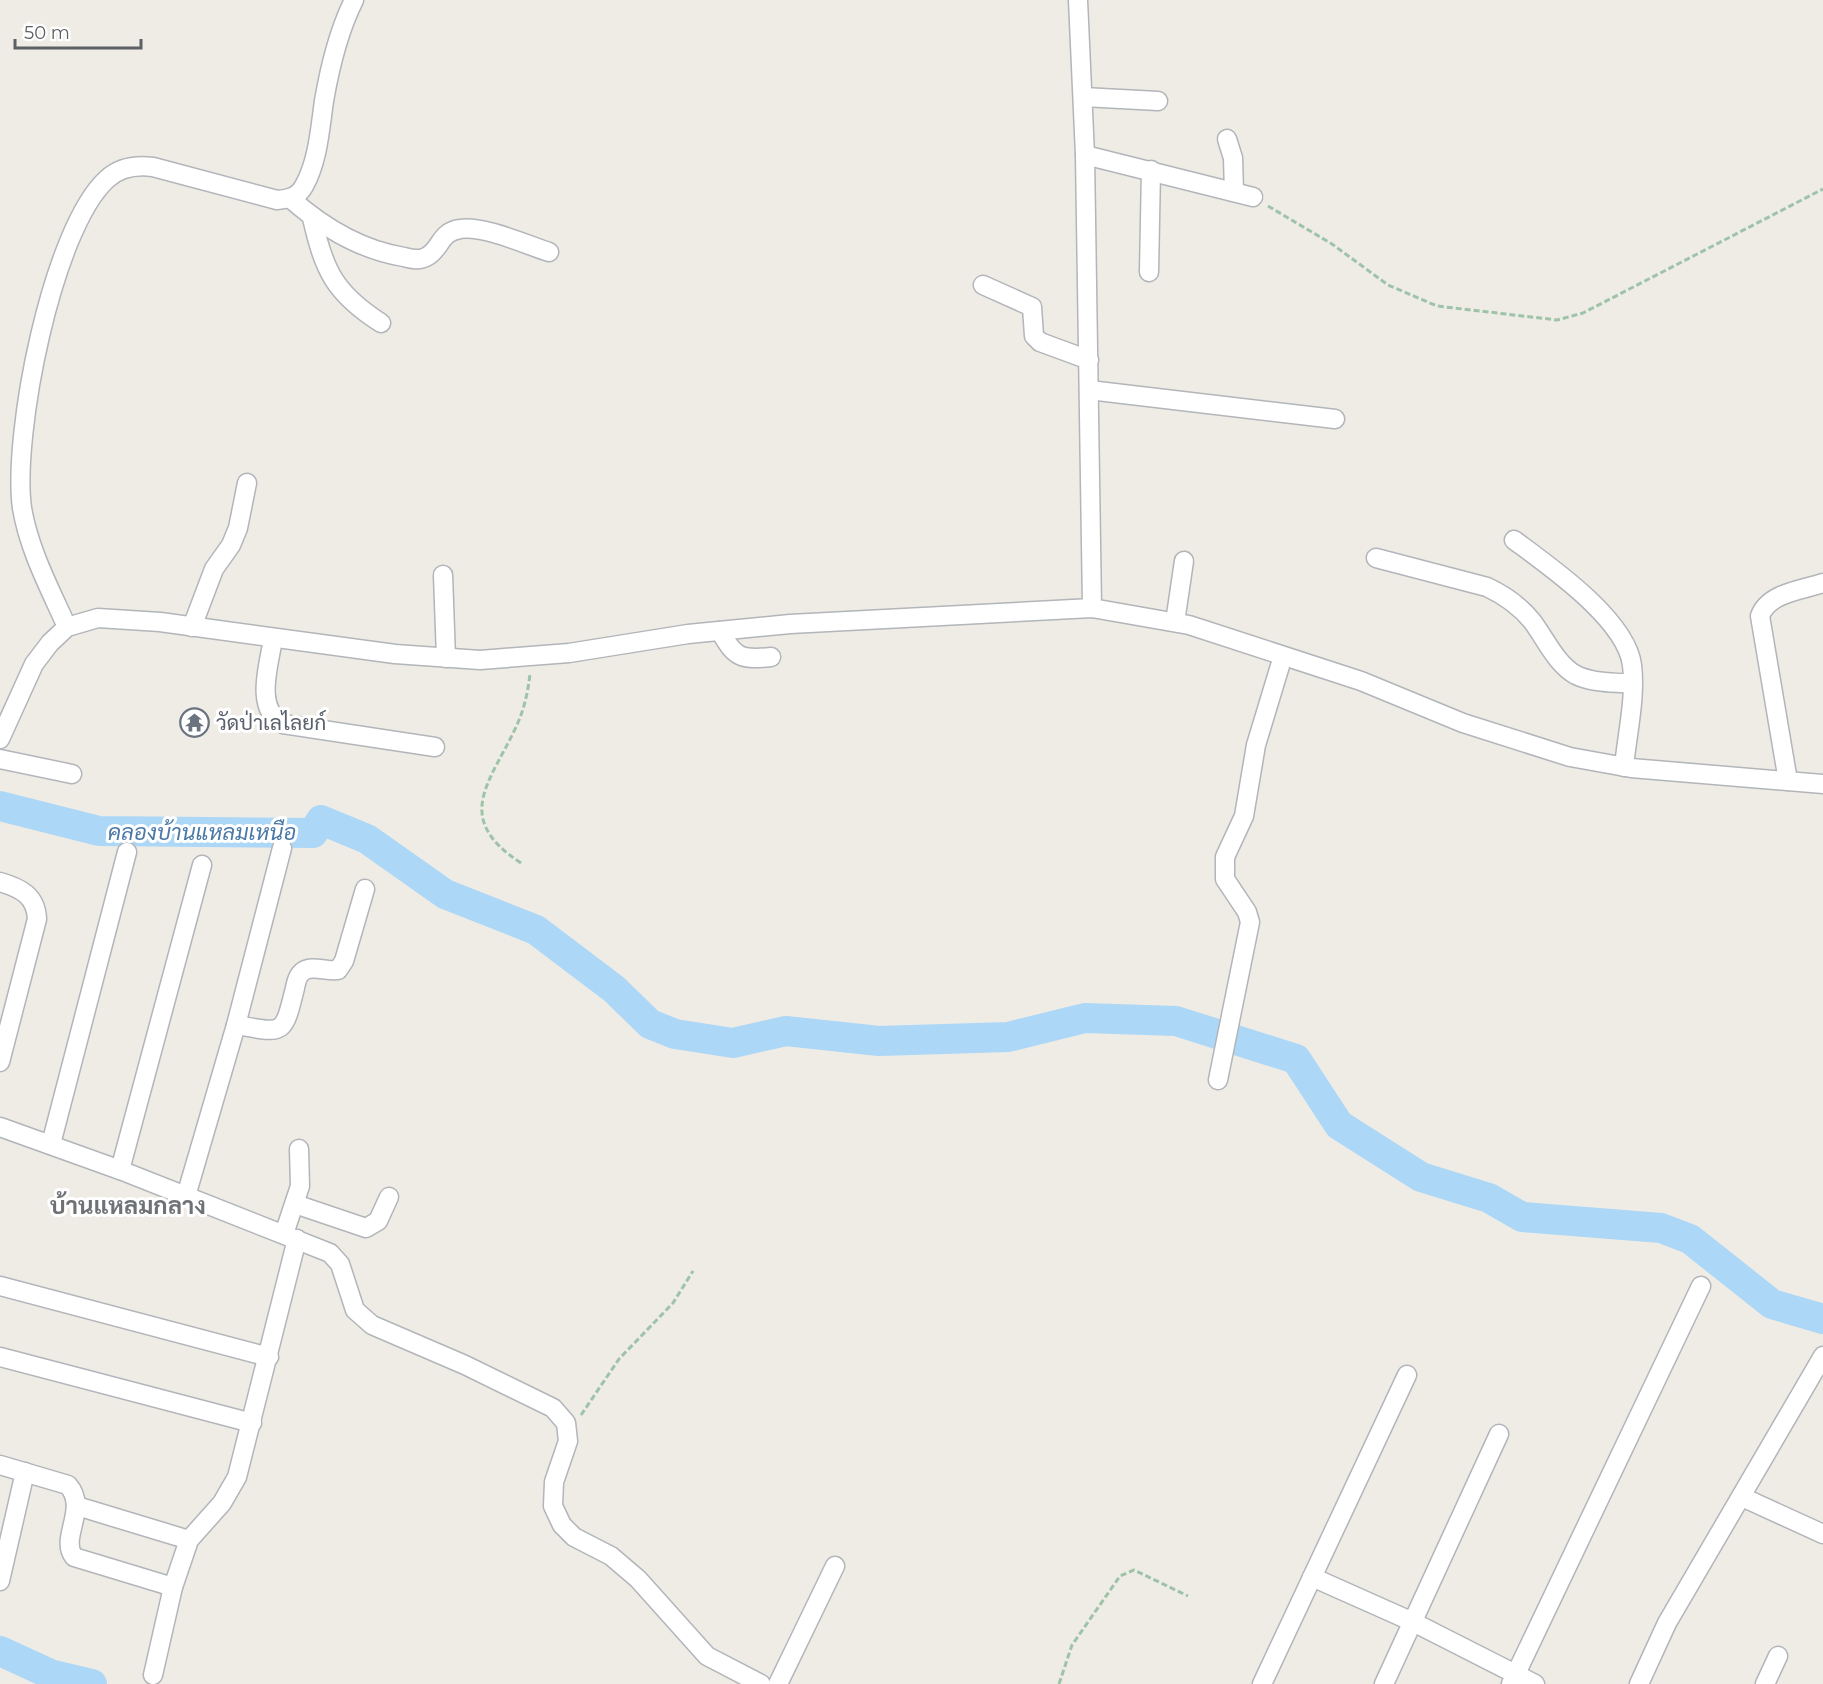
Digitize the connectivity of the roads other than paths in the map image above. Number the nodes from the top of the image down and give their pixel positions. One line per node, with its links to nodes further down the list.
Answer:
1 (354, 0): 10 (street)
2 (1078, 0): 3 (street)
3 (1083, 97): 4 (street); 6 (street)
4 (1158, 101)
5 (1227, 139): 8 (street)
6 (1085, 155): 7 (street); 16 (street)
7 (1151, 170): 8 (street); 13 (street)
8 (1234, 192): 9 (street)
9 (1253, 197)
10 (291, 199): 11 (street); 27 (street)
11 (312, 218): 12 (street); 15 (street)
12 (549, 252)
13 (1149, 272)
14 (983, 285): 16 (street)
15 (381, 323)
16 (1089, 360): 17 (street)
17 (1089, 390): 18 (street); 25 (street)
18 (1335, 419)
19 (247, 483): 28 (street)
20 (1514, 540): 34 (street)
21 (1376, 558): 34 (street)
22 (1184, 561): 26 (street)
23 (443, 575): 33 (street)
24 (1823, 583): 40 (street)
25 (1092, 608): 26 (street); 29 (street)
26 (1175, 622): 31 (street)
27 (67, 627): 28 (street); 35 (street)
28 (192, 627): 30 (street)
29 (720, 631): 32 (street); 33 (street)
30 (273, 639): 33 (street); 36 (street)
31 (1283, 656): 38 (street); 49 (street)
32 (771, 657)
33 (446, 658)
34 (1631, 684): 38 (street)
35 (0, 739)
36 (435, 747)
37 (0, 759): 39 (street)
38 (1624, 767): 40 (street)
39 (72, 774)
40 (1788, 781): 41 (street)
41 (1823, 784)
42 (282, 848): 47 (street)
43 (127, 852): 51 (street)
44 (202, 865): 53 (street)
45 (0, 882): 48 (street)
46 (365, 890): 47 (street)
47 (237, 1025): 54 (street)
48 (0, 1062)
49 (1218, 1080)
50 (0, 1126): 51 (street)
51 (51, 1144): 53 (street)
52 (299, 1149): 56 (street)
53 (120, 1170): 54 (street)
54 (186, 1196): 57 (street)
55 (389, 1197): 56 (street)
56 (295, 1204): 57 (street)
57 (290, 1236): 62 (street); 80 (street)
58 (0, 1286): 62 (street)
59 (1701, 1286): 79 (street)
60 (1823, 1356): 68 (street)
61 (0, 1357): 64 (street)
62 (269, 1357): 64 (street)
63 (1407, 1375): 73 (street)
64 (252, 1423): 71 (street)
65 (1499, 1434): 76 (street)
66 (0, 1465): 67 (street)
67 (24, 1472): 69 (street); 74 (street)
68 (1742, 1497): 70 (street); 85 (street)
69 (77, 1506): 71 (street); 75 (street)
70 (1823, 1534)
71 (189, 1539): 75 (street)
72 (835, 1566): 81 (street)
73 (1312, 1577): 76 (street); 82 (street)
74 (0, 1581)
75 (172, 1587): 78 (street)
76 (1413, 1622): 79 (street); 83 (street)
77 (1778, 1656): 86 (street)
78 (153, 1675)
79 (1513, 1679): 84 (street)
80 (761, 1684)
81 (778, 1684)
82 (1262, 1684)
83 (1384, 1684)
84 (1535, 1684)
85 (1639, 1684)
86 (1765, 1684)

